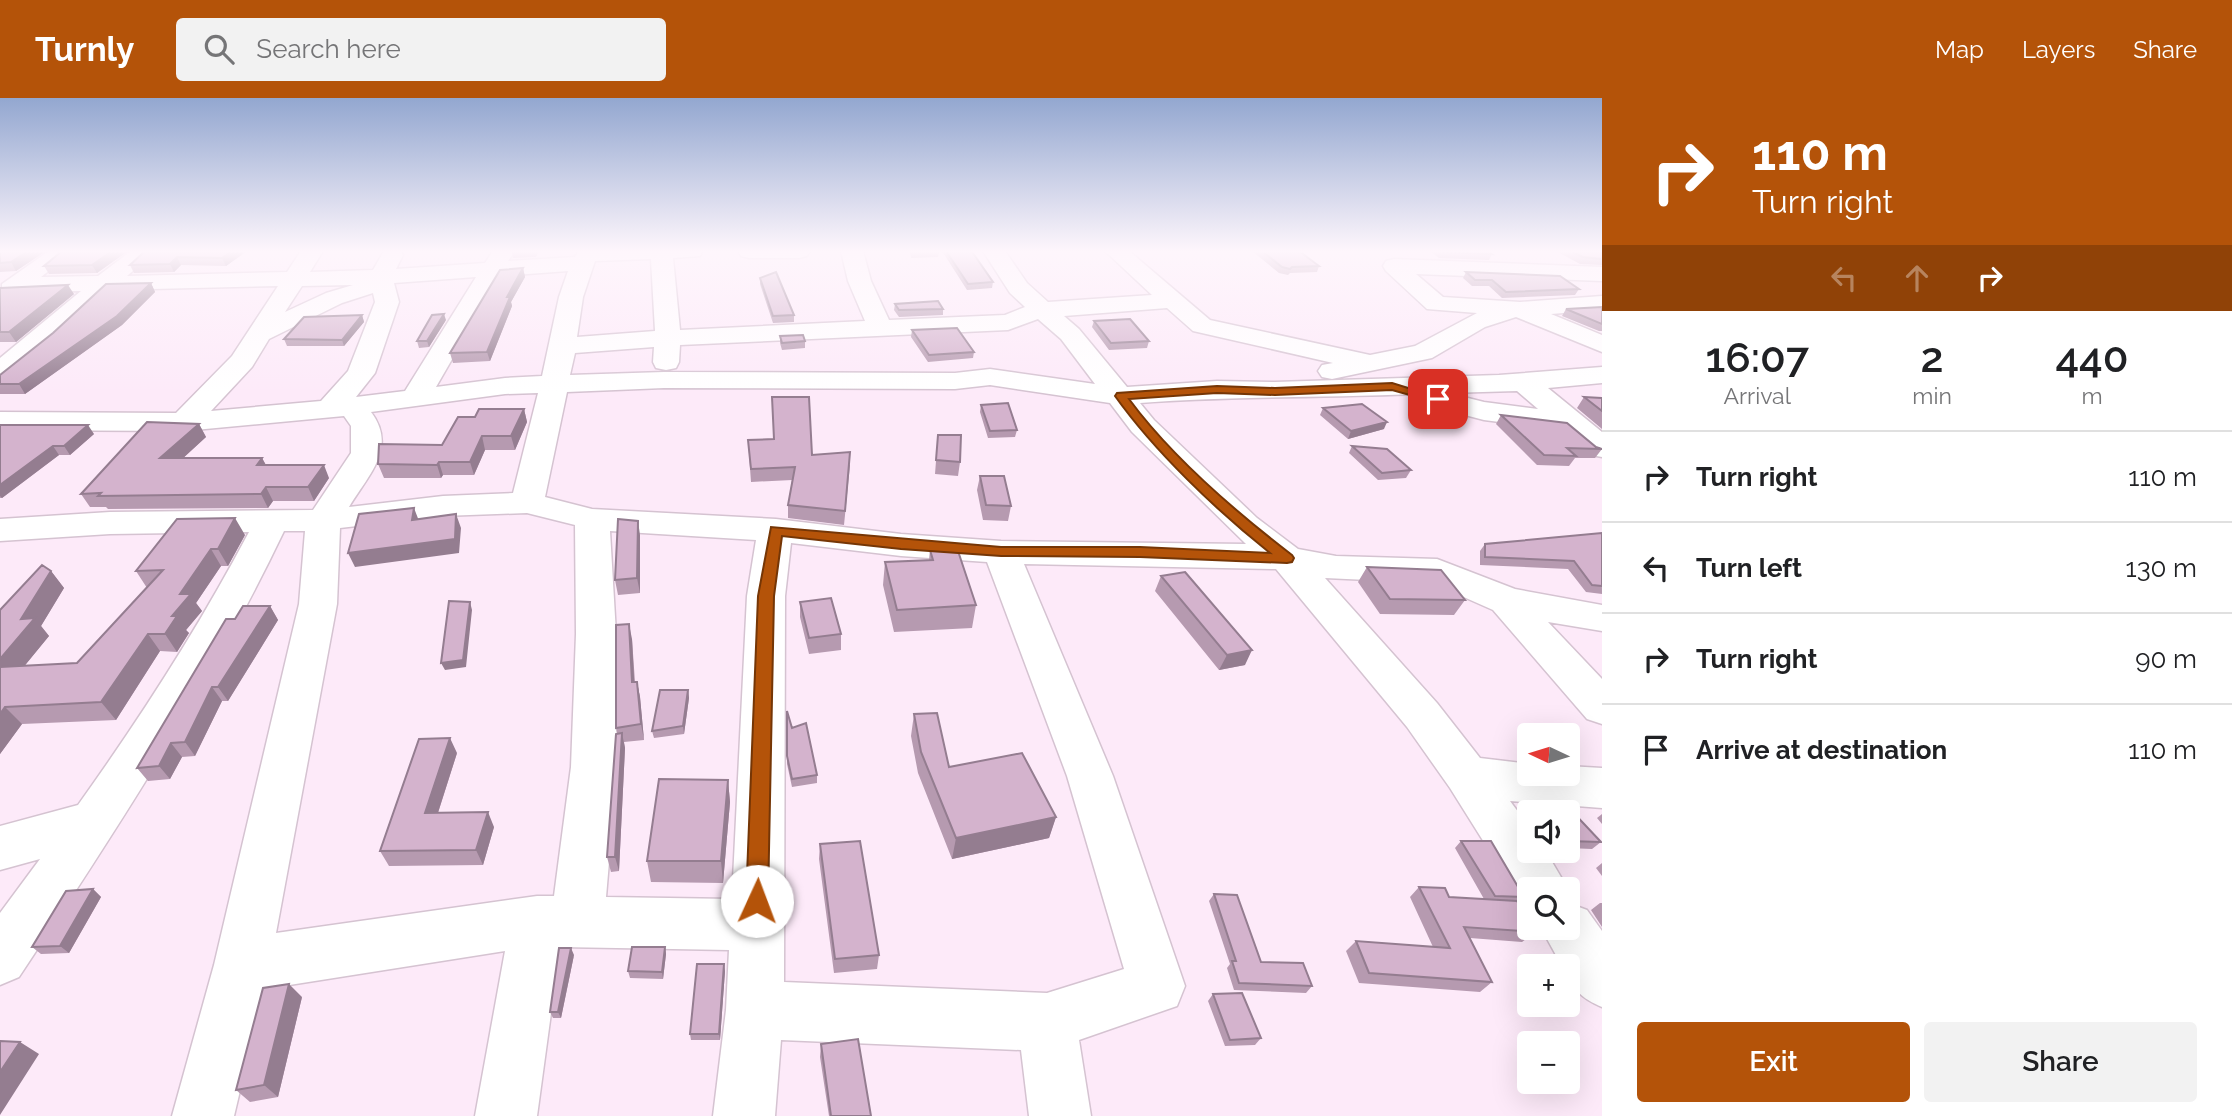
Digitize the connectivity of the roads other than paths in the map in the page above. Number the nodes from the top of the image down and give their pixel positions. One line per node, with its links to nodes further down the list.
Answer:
1 (85, 299): 22 (street)
2 (283, 299): 17 (street)
3 (333, 299): 17 (street)
4 (386, 299): 31 (street)
5 (475, 299): 29 (street)
6 (571, 299): 20 (street)
7 (665, 299): 18 (street)
8 (865, 299): 16 (street)
9 (1029, 299): 15 (street)
10 (1168, 299): 12 (street)
11 (1430, 299): 14 (street)
12 (1171, 301): 15 (street); 21 (street)
13 (1602, 303): 14 (street)
14 (1517, 309): 19 (street); 21 (street)
15 (1040, 310): 16 (street); 30 (street)
16 (881, 328): 18 (street)
17 (262, 333): 33 (street)
18 (668, 338): 20 (street); 24 (street)
19 (1602, 344)
20 (563, 346): 26 (street)
21 (1370, 363): 25 (street); 28 (street)
22 (0, 371)
23 (1602, 375): 25 (street)
24 (664, 380): 26 (street); 30 (street)
25 (1524, 382): 27 (street); 34 (street)
26 (556, 384): 29 (street); 36 (street)
27 (1392, 387): 28 (street); 34 (street)
28 (1242, 390): 30 (street)
29 (416, 396): 31 (street)
30 (1121, 396): 43 (street)
31 (341, 408): 33 (street); 38 (street)
32 (0, 421): 33 (street)
33 (184, 422)
34 (1571, 422): 35 (street)
35 (1602, 448)
36 (527, 503): 37 (street); 38 (street)
37 (592, 519): 41 (street); 52 (street)
38 (324, 520): 39 (street); 56 (street)
39 (272, 521): 40 (street); 49 (street)
40 (0, 530)
41 (776, 530): 42 (street); 53 (street)
42 (1001, 552): 43 (street); 59 (street)
43 (1287, 558): 44 (street); 47 (street)
44 (1507, 601): 45 (street); 46 (street)
45 (1602, 618)
46 (1602, 707)
47 (1466, 775): 48 (street); 51 (street)
48 (1602, 788)
49 (94, 822): 50 (street); 55 (street)
50 (0, 848)
51 (1534, 877)
52 (557, 920): 53 (street); 56 (street); 61 (street)
53 (756, 925): 58 (street)
54 (1575, 940): 57 (street)
55 (0, 958)
56 (242, 965): 60 (street)
57 (1602, 979)
58 (755, 1010): 59 (street); 62 (street)
59 (1046, 1023): 63 (street)
60 (203, 1116)
61 (506, 1116)
62 (744, 1116)
63 (1060, 1116)

